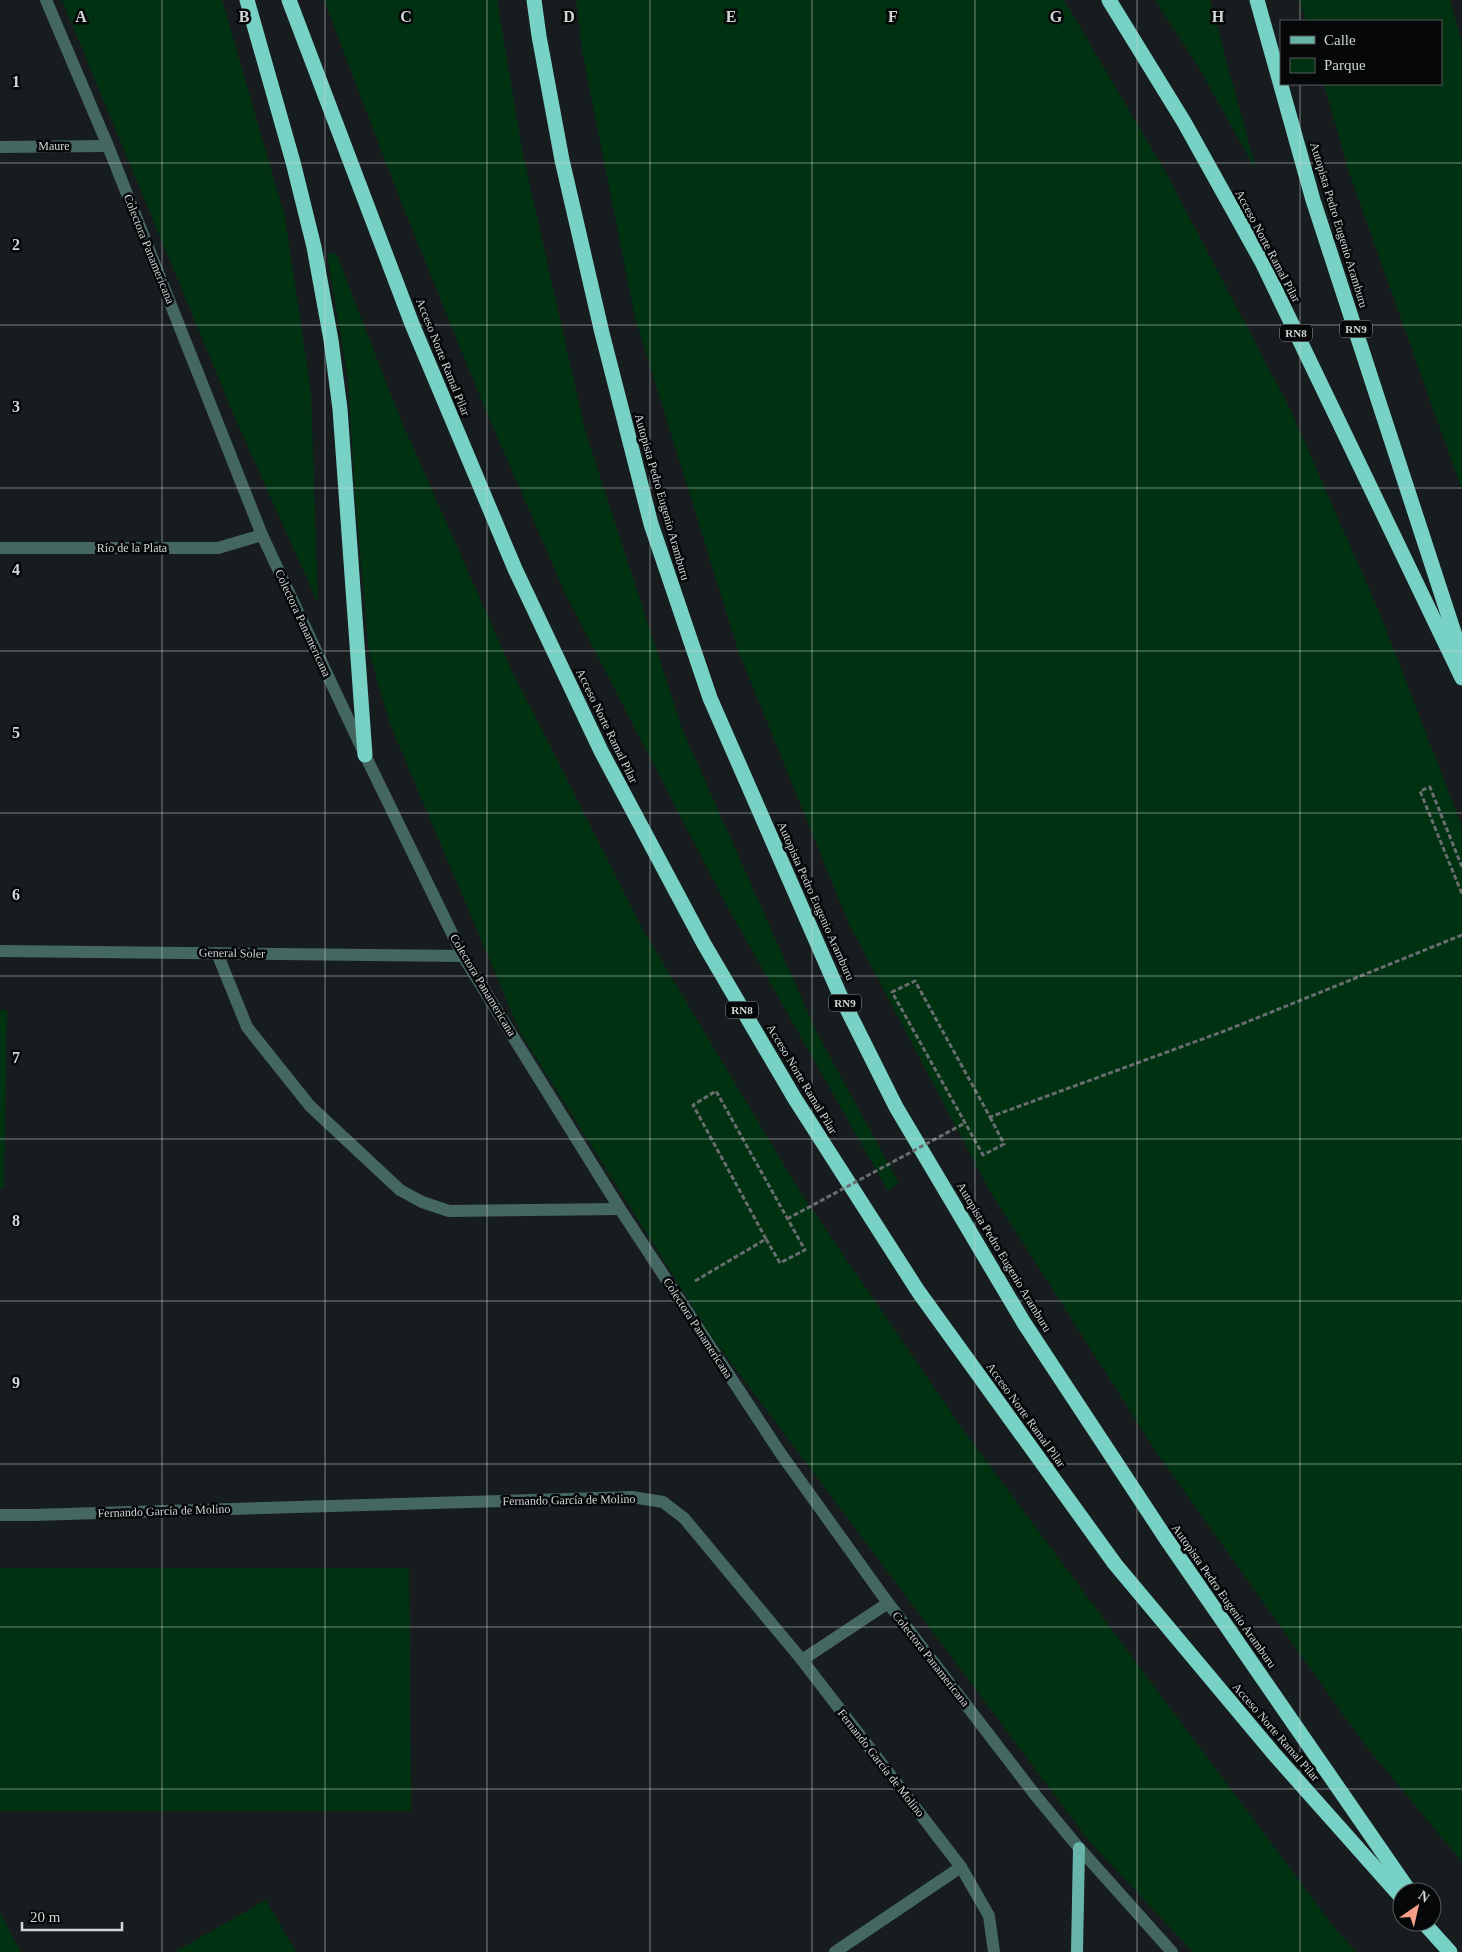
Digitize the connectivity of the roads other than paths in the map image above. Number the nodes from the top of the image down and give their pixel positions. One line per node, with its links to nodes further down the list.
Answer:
1 (46, 0): 10 (street, Colectora Panamericana)
2 (247, 0): 15 (highway)
3 (289, 0): 26 (highway, Acceso Norte Ramal Pilar / RN8)
4 (534, 0): 25 (highway, Autopista Pedro Eugenio Aramburu / RN9)
5 (1109, 0): 14 (highway, Acceso Norte Ramal Pilar / RN8)
6 (1257, 0): 7 (highway, Autopista Pedro Eugenio Aramburu / RN9)
7 (1280, 81)
8 (1281, 85): 13 (highway, Autopista Pedro Eugenio Aramburu / RN9)
9 (0, 146): 10 (street, Maure)
10 (108, 146): 11 (street, Colectora Panamericana)
11 (262, 535): 12 (street, Río de la Plata); 15 (street, Colectora Panamericana)
12 (0, 548)
13 (1462, 657)
14 (1462, 678)
15 (365, 755): 18 (street, Colectora Panamericana)
16 (0, 951): 17 (street, General Soler)
17 (217, 953): 18 (street, General Soler); 19 (street)
18 (463, 956): 19 (street, Colectora Panamericana)
19 (620, 1209): 21 (street, Colectora Panamericana)
20 (0, 1515): 22 (street, Fernando García de Molino)
21 (888, 1603): 22 (street); 23 (street, Colectora Panamericana)
22 (802, 1660): 24 (street, Fernando García de Molino)
23 (1079, 1848): 31 (main road); 32 (street, Colectora Panamericana)
24 (961, 1867): 29 (street); 30 (street, Fernando García de Molino)
25 (1403, 1882)
26 (1392, 1887)
27 (1432, 1932): 33 (highway)
28 (1438, 1932): 33 (highway)
29 (835, 1952)
30 (994, 1952)
31 (1077, 1952)
32 (1172, 1952)
33 (1451, 1952)

